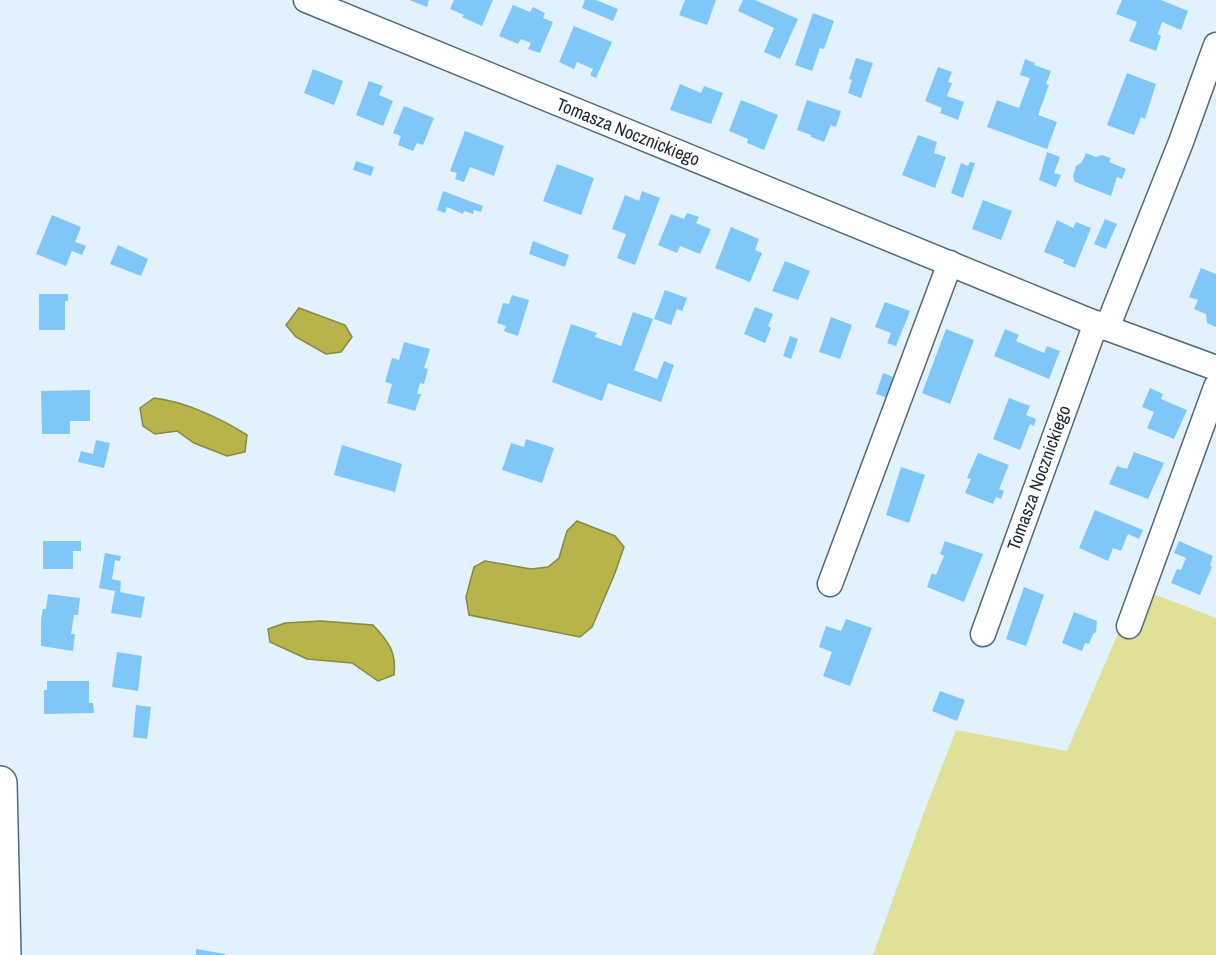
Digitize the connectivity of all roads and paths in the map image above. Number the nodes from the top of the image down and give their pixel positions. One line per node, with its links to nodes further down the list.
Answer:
1 (306, 0): 3 (street, Tomasza Nocznickiego)
2 (1216, 45): 4 (street, Tomasza Nocznickiego)
3 (950, 263): 4 (street, Tomasza Nocznickiego); 7 (street)
4 (1102, 325): 5 (street, Tomasza Nocznickiego); 9 (street, Tomasza Nocznickiego)
5 (1216, 368)
6 (1216, 387): 8 (street)
7 (830, 584)
8 (1129, 626)
9 (983, 634)
10 (0, 783): 11 (street)
11 (4, 955)

